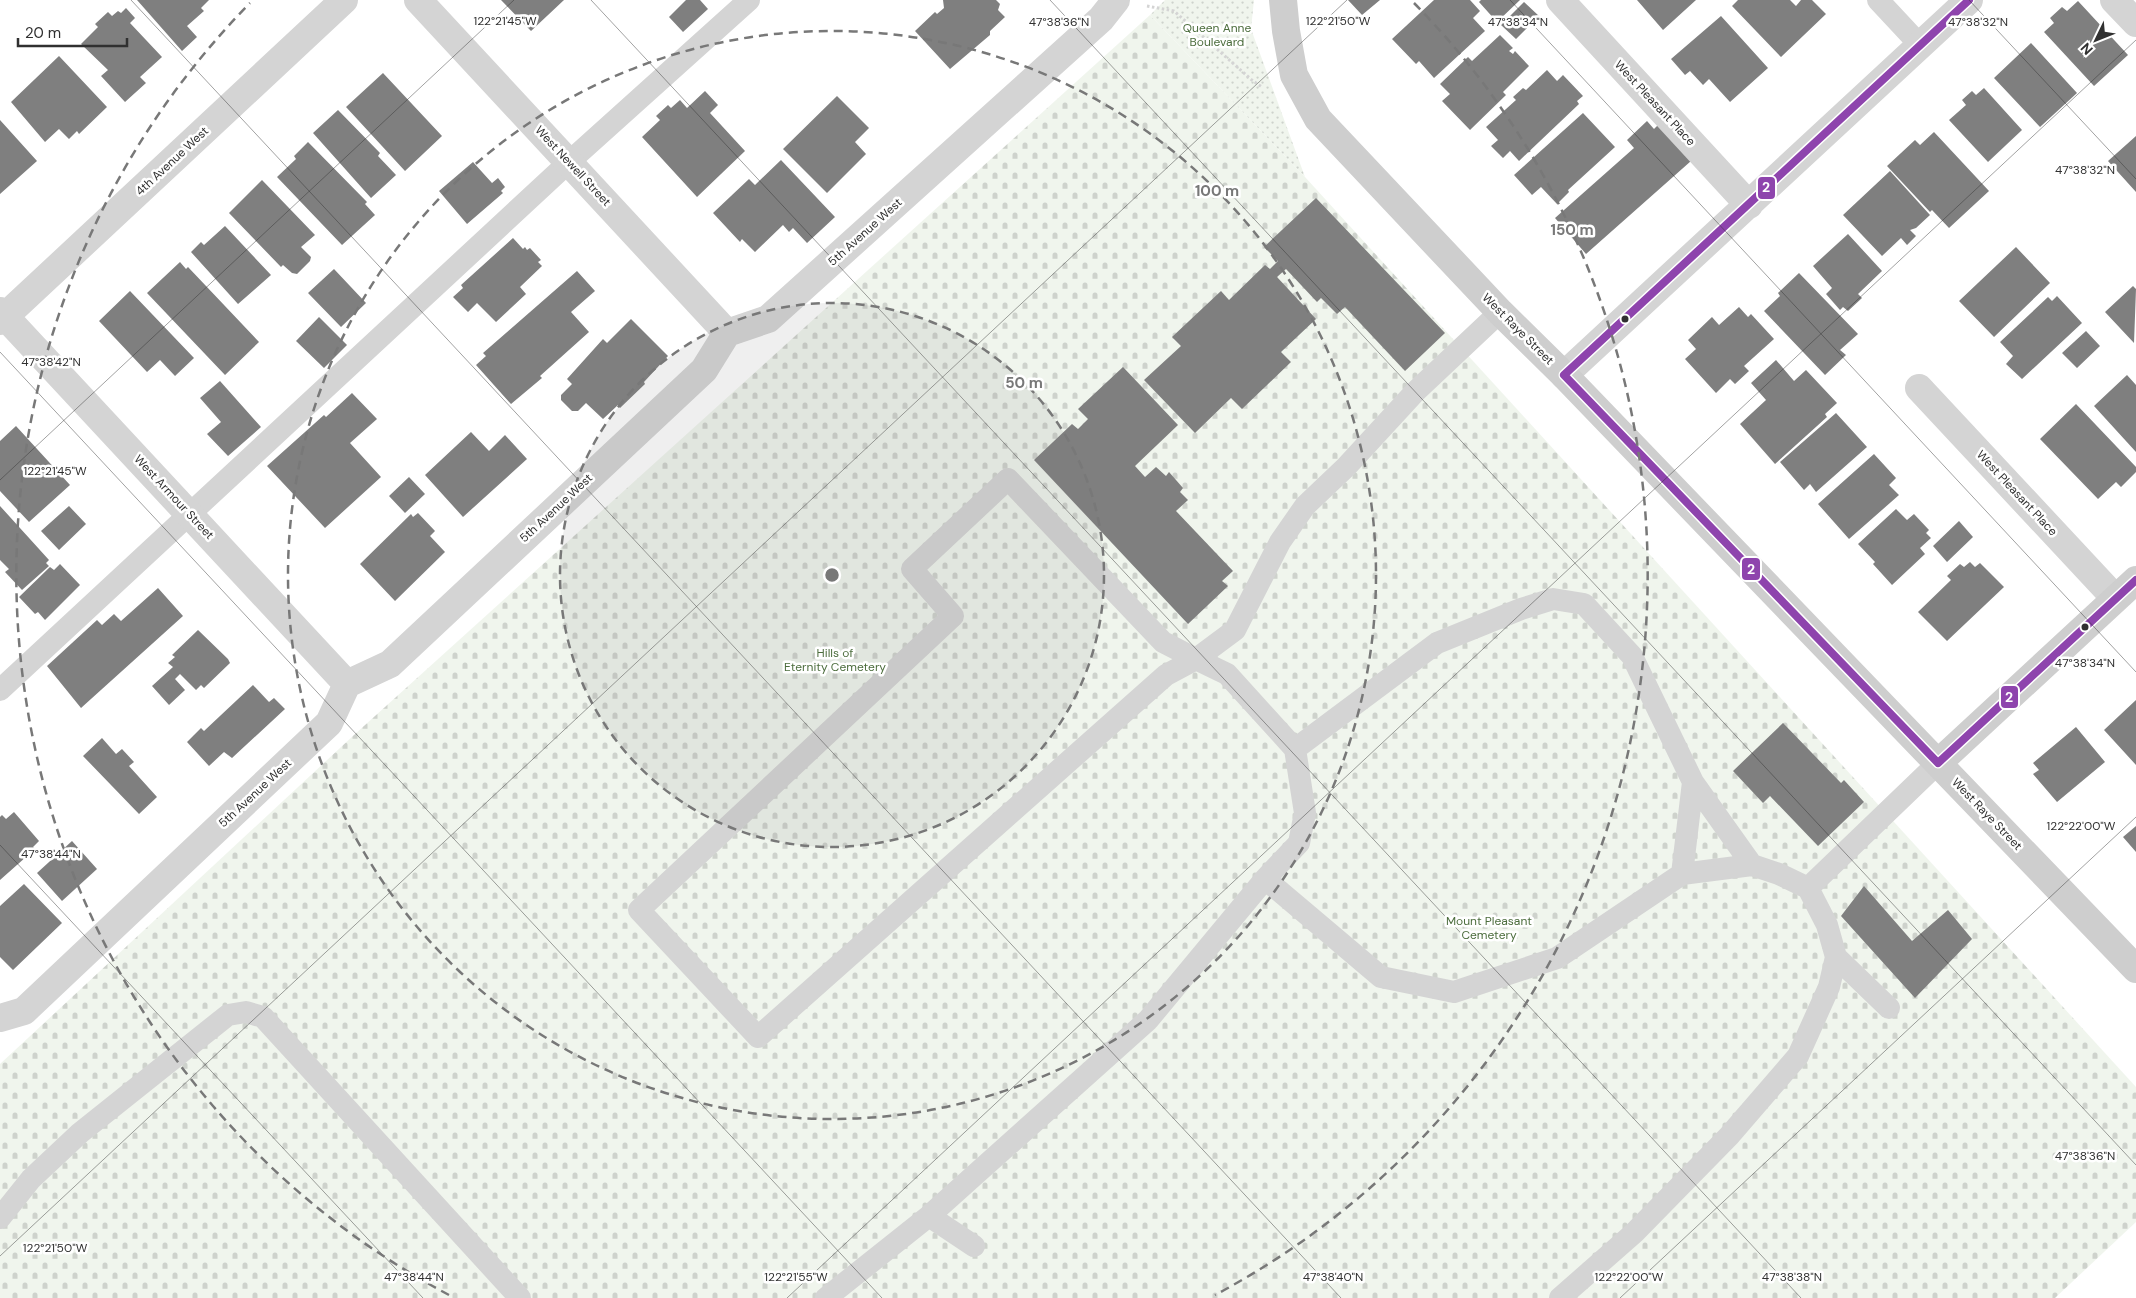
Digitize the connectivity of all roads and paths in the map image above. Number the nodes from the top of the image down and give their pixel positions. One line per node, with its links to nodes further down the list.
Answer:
1 (344, 0): 16 (street, 4th Avenue West)
2 (418, 0): 13 (street, West Newell Street)
3 (749, 0): 13 (lane)
4 (1283, 0): 15 (street, West Raye Street)
5 (1560, 0): 14 (street, West Pleasant Place)
6 (1878, 0): 11 (lane)
7 (1969, 0): 11 (street)
8 (2114, 0): 10 (street)
9 (1127, 2): 12 (path); 17 (street, 5th Avenue West)
10 (2136, 23)
11 (1920, 45): 14 (street)
12 (1269, 91)
13 (568, 162): 17 (street, West Newell Street); 20 (lane)
14 (1749, 205): 18 (street)
15 (1500, 312): 18 (street, West Raye Street); 23 (lane)
16 (2, 316): 20 (street, West Armour Street)
17 (726, 333): 24 (street, 5th Avenue West)
18 (1564, 375): 27 (street, West Raye Street)
19 (1920, 388): 22 (street, West Pleasant Place)
20 (191, 514): 24 (street, West Armour Street); 25 (lane)
21 (2136, 580): 22 (street)
22 (2115, 598): 27 (street)
23 (1196, 658): 23 (lane); 26 (lane)
24 (347, 684): 36 (street, 5th Avenue West)
25 (0, 690)
26 (1295, 749): 28 (lane); 31 (lane)
27 (1938, 763): 32 (lane); 34 (street, West Raye Street)
28 (1693, 782): 29 (lane); 30 (lane)
29 (1752, 866): 30 (lane); 32 (lane)
30 (1682, 874): 31 (lane)
31 (1265, 880): 37 (lane)
32 (1808, 888): 33 (lane)
33 (1836, 957): 35 (lane); 42 (lane)
34 (2133, 958)
35 (1888, 1008)
36 (0, 1018)
37 (930, 1216): 39 (lane); 41 (lane)
38 (0, 1218): 40 (lane)
39 (974, 1246)
40 (520, 1298)
41 (826, 1298)
42 (1560, 1298)

